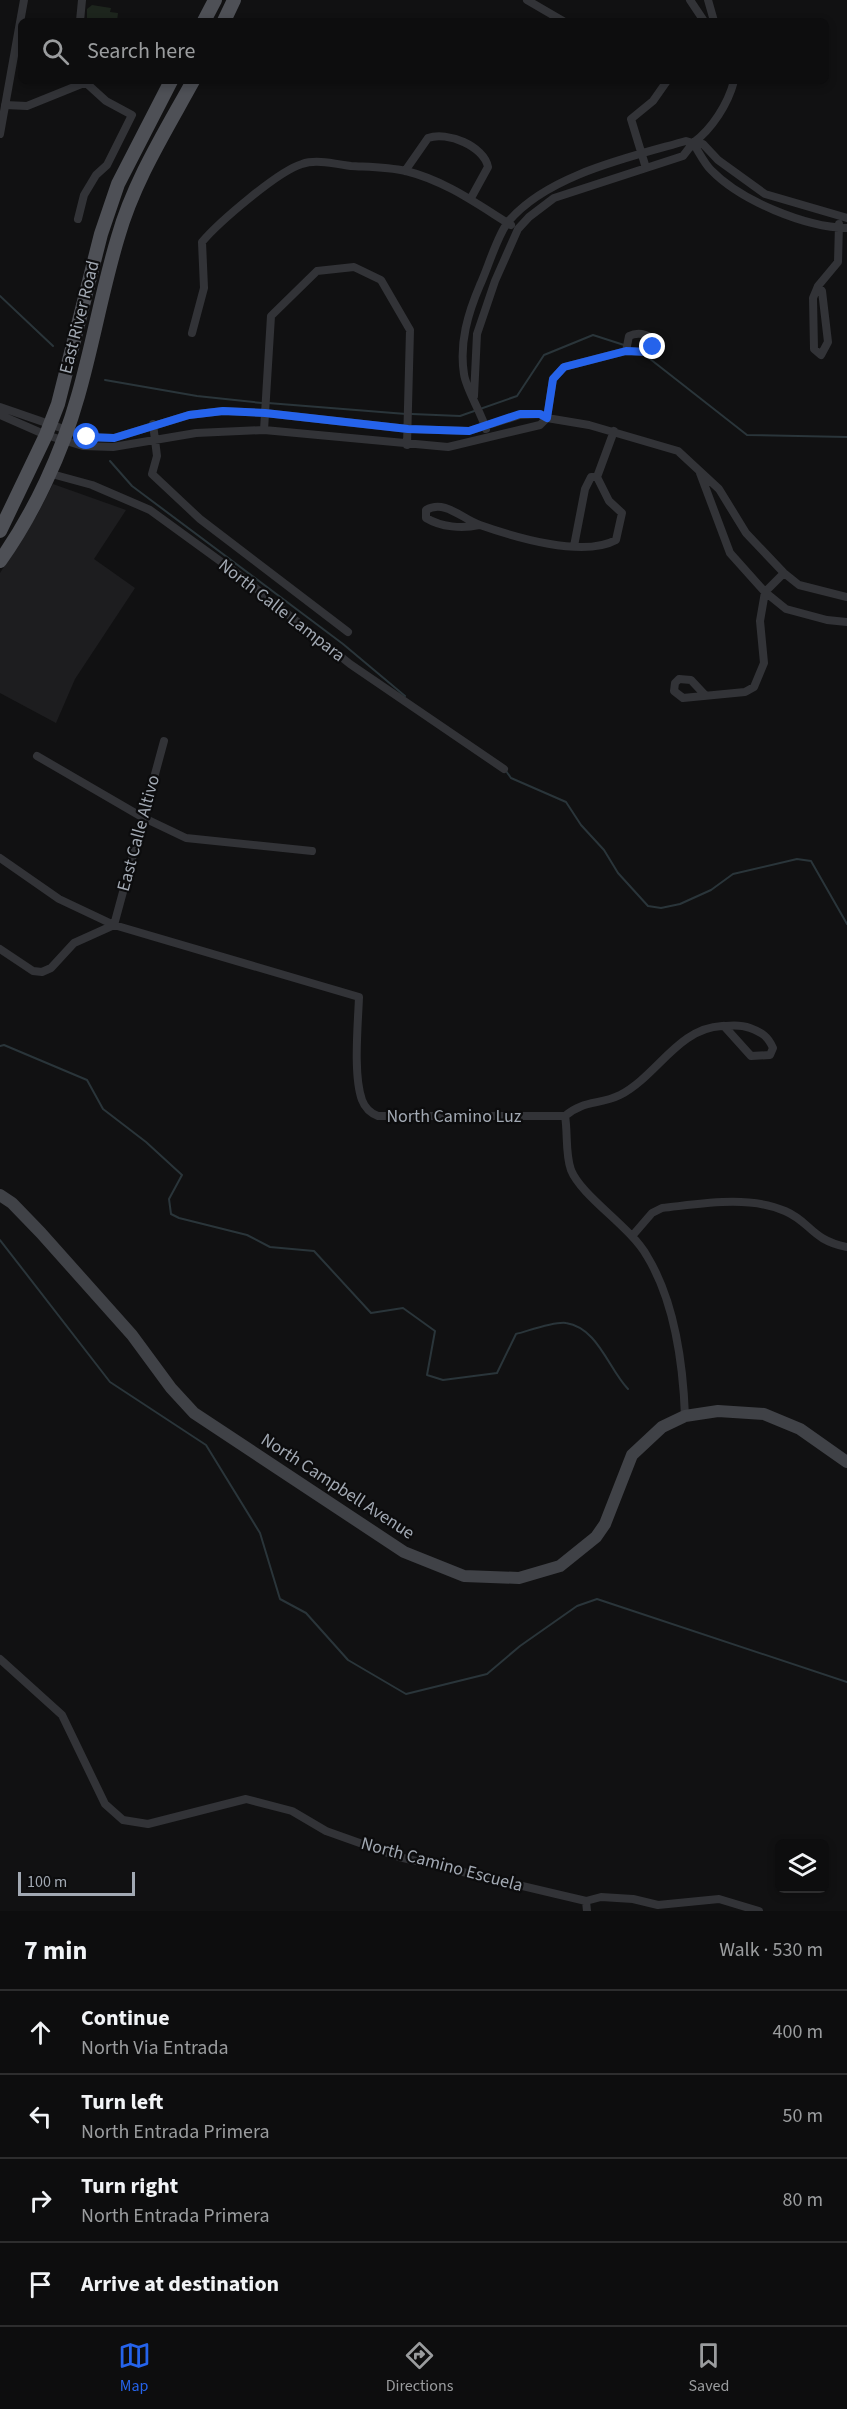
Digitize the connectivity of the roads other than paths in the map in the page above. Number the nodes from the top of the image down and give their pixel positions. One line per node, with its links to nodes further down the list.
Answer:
1 (24, 0): 8 (street)
2 (82, 0): 9 (street)
3 (215, 0): 10 (main road)
4 (234, 0): 11 (main road)
5 (527, 0): 12 (street)
6 (690, 0): 13 (street)
7 (708, 0): 14 (street)
8 (21, 18)
9 (80, 18)
10 (206, 18)
11 (225, 18)
12 (558, 18)
13 (702, 18)
14 (713, 18)
15 (18, 33): 22 (street)
16 (79, 84): 22 (street)
17 (86, 84): 30 (street)
18 (169, 84): 47 (main road, East River Road)
19 (191, 84): 51 (main road, East River Road)
20 (665, 84): 25 (street)
21 (733, 84): 24 (street)
22 (5, 105): 23 (street)
23 (0, 134)
24 (693, 143): 25 (street); 26 (street); 29 (street); 32 (street)
25 (642, 154): 26 (street); 31 (street)
26 (646, 168): 33 (street)
27 (405, 171): 28 (street); 28 (street); 37 (street)
28 (471, 198): 31 (street)
29 (843, 218): 32 (street)
30 (78, 219)
31 (507, 223): 33 (street); 35 (street)
32 (843, 228): 34 (street)
33 (518, 230): 36 (street)
34 (818, 286): 34 (street)
35 (466, 326): 36 (street); 39 (street)
36 (478, 329): 39 (street)
37 (192, 333)
38 (626, 351): 43 (street)
39 (474, 396): 45 (street)
40 (0, 406): 47 (street)
41 (265, 413): 44 (street); 46 (street); 46 (street); 48 (street)
42 (0, 415): 47 (street)
43 (547, 418): 45 (street); 49 (street); 50 (street)
44 (153, 424): 51 (street); 52 (street, North Calle Lampara)
45 (485, 426): 46 (street); 50 (street)
46 (408, 429): 53 (street)
47 (49, 430): 51 (street); 58 (main road, East River Road)
48 (264, 430): 52 (street); 53 (street)
49 (614, 431): 54 (street); 56 (street)
50 (488, 435): 53 (street)
51 (65, 436): 52 (street); 55 (main road, East River Road)
52 (156, 440): 65 (street, North Calle Lampara)
53 (407, 445)
54 (698, 467): 61 (street); 62 (street)
55 (48, 473): 60 (main road, East River Road); 69 (street, North Calle Lampara)
56 (597, 477): 59 (street); 59 (street)
57 (478, 525): 57 (street); 59 (street)
58 (0, 531)
59 (574, 546)
60 (0, 561)
61 (784, 573): 62 (street); 63 (street)
62 (765, 592): 64 (street); 66 (street)
63 (847, 597)
64 (847, 622)
65 (348, 632)
66 (705, 695)
67 (164, 741): 70 (street, East Calle Altivo)
68 (37, 756): 70 (street)
69 (504, 769)
70 (142, 817): 71 (street); 73 (street, East Calle Altivo)
71 (312, 850)
72 (0, 858): 73 (street, North Camino Luz)
73 (114, 925): 74 (street); 76 (street, North Camino Luz)
74 (0, 950)
75 (724, 1026): 75 (street); 76 (street)
76 (565, 1116): 78 (street)
77 (0, 1195): 80 (main road, North Campbell Avenue)
78 (633, 1235): 79 (street); 80 (street)
79 (847, 1247)
80 (685, 1416): 81 (main road, North Campbell Avenue)
81 (847, 1462)
82 (0, 1659): 83 (street, North Camino Escuela)
83 (586, 1901): 84 (street); 85 (street, North Camino Escuela)
84 (587, 1911)
85 (759, 1911)

